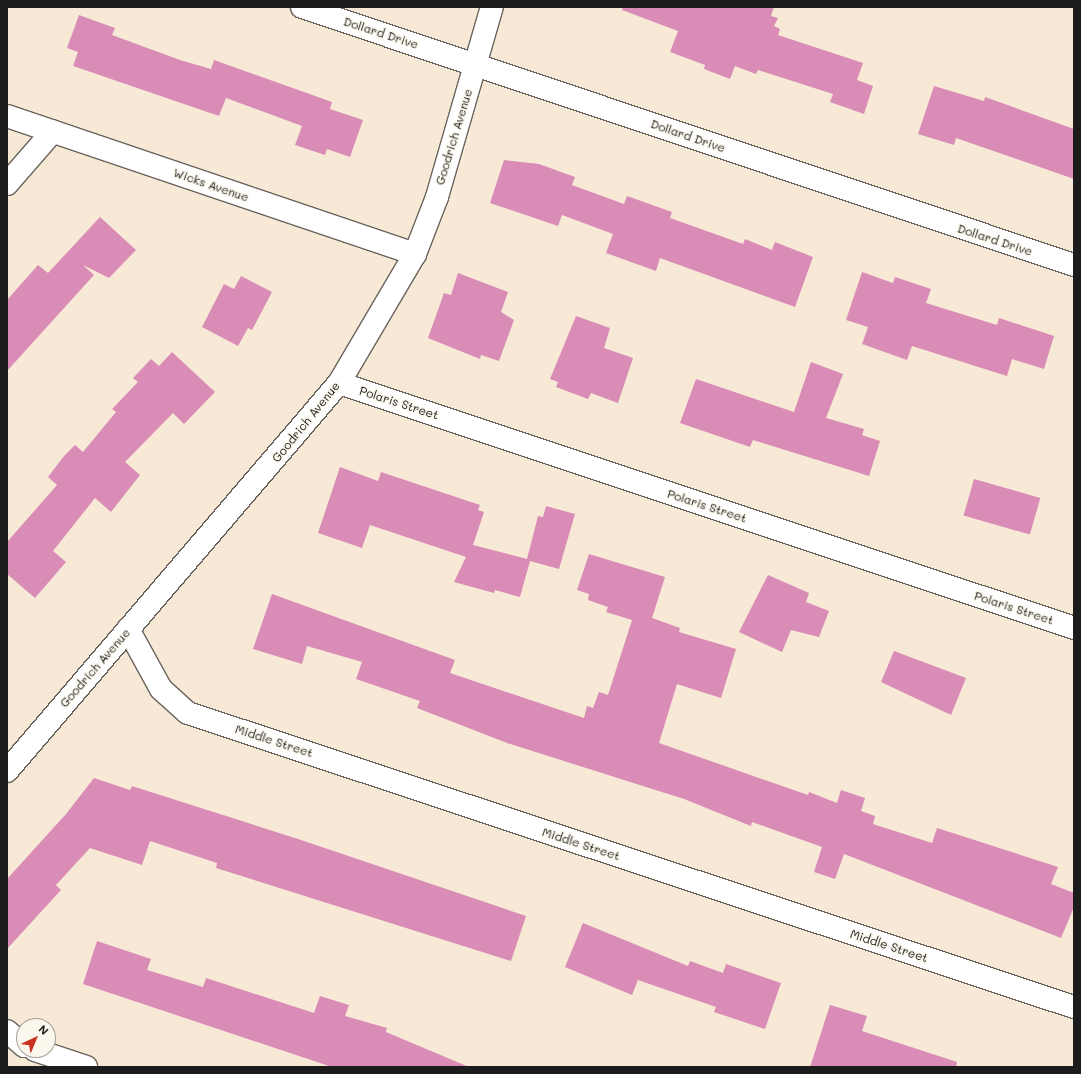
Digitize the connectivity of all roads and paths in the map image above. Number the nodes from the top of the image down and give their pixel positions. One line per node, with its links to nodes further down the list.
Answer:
1 (302, 7): 3 (street, Dollard Drive)
2 (492, 7): 3 (street, Goodrich Avenue)
3 (476, 64): 7 (street, Goodrich Avenue); 8 (street, Dollard Drive)
4 (7, 116): 5 (street, Wicks Avenue)
5 (53, 131): 6 (street); 7 (street, Wicks Avenue)
6 (7, 184)
7 (415, 254): 9 (street, Goodrich Avenue)
8 (1074, 265)
9 (339, 383): 10 (street, Polaris Street); 11 (street, Goodrich Avenue)
10 (1074, 628)
11 (128, 629): 12 (street, Goodrich Avenue); 13 (street, Middle Street)
12 (7, 771)
13 (1074, 1007)
14 (7, 1031): 15 (street)
15 (16, 1039)
16 (56, 1057): 17 (street)
17 (86, 1067)

